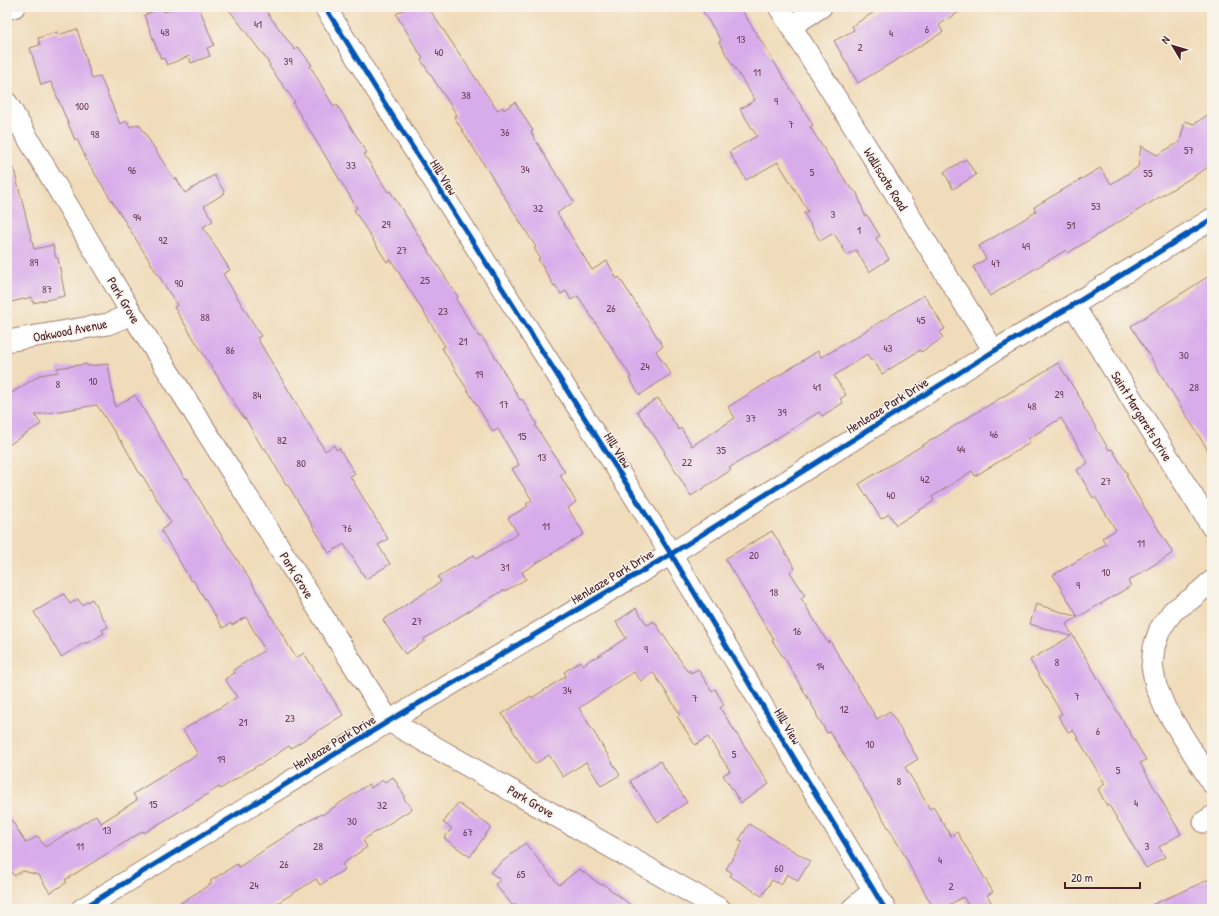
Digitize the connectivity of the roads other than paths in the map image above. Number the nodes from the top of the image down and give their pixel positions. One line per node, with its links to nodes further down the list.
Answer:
1 (14, 7): 5 (street)
2 (325, 7): 14 (street, Hill View)
3 (780, 7): 6 (street, Walliscote Road)
4 (821, 7): 6 (street)
5 (7, 9)
6 (791, 26): 12 (street, Walliscote Road)
7 (7, 103): 10 (street, Park Grove)
8 (1212, 219): 9 (street, Henleaze Park Drive)
9 (1073, 305): 12 (street, Henleaze Park Drive); 13 (street, Saint Margarets Drive)
10 (132, 314): 11 (street, Oakwood Avenue); 16 (street, Park Grove)
11 (7, 341)
12 (994, 351): 14 (street, Henleaze Park Drive)
13 (1212, 527)
14 (671, 554): 16 (street, Henleaze Park Drive); 18 (street, Hill View)
15 (1212, 581): 17 (street)
16 (389, 721): 19 (street, Henleaze Park Drive); 20 (street, Park Grove)
17 (1212, 783)
18 (874, 890): 21 (street); 22 (street, Hill View)
19 (82, 909)
20 (720, 909)
21 (852, 909)
22 (885, 909)

